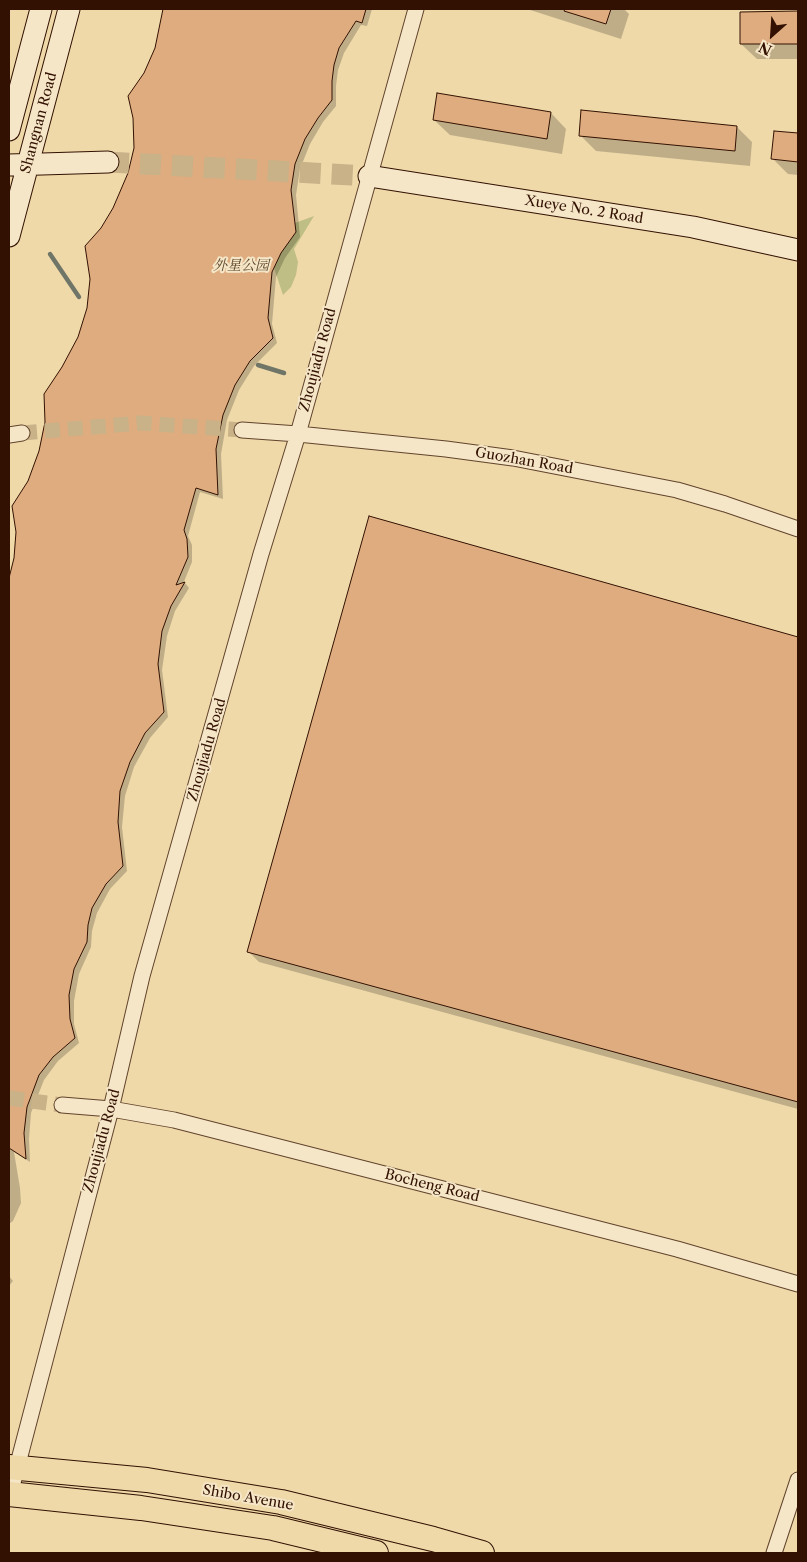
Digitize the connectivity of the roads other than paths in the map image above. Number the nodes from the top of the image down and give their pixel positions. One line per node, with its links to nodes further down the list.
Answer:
1 (41, 9): 4 (street, Shangnan Road)
2 (69, 9): 6 (street, Shangnan Road)
3 (416, 9): 7 (street, Zhoujiadu Road)
4 (9, 130)
5 (108, 162): 6 (street)
6 (19, 164): 8 (street, Shangnan Road)
7 (369, 176): 9 (street, Xueye No. 2 Road); 11 (street, Zhoujiadu Road)
8 (9, 236)
9 (798, 250)
10 (242, 430): 11 (street, Guozhan Road)
11 (298, 434): 12 (street, Guozhan Road); 14 (street, Zhoujiadu Road)
12 (798, 529)
13 (62, 1105): 14 (street, Bocheng Road)
14 (111, 1109): 15 (street, Bocheng Road); 16 (street, Zhoujiadu Road)
15 (798, 1284)
16 (13, 1467): 18 (street, Zhoujiadu Road); 20 (main road, Shibo Avenue)
17 (798, 1480): 21 (street)
18 (9, 1494): 19 (main road, Shibo Avenue)
19 (376, 1553)
20 (482, 1553)
21 (774, 1553)

